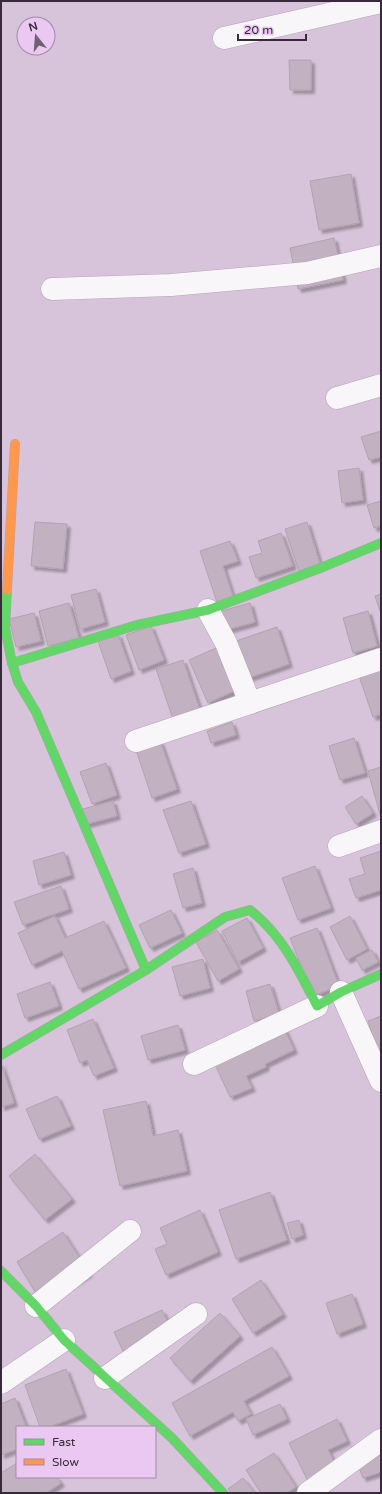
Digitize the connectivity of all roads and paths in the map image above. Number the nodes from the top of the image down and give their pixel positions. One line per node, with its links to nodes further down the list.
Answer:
1 (381, 2): 2 (street)
2 (224, 38)
3 (381, 256): 4 (street)
4 (52, 289)
5 (381, 385): 6 (street)
6 (337, 398)
7 (16, 444): 9 (street)
8 (381, 543): 10 (street)
9 (5, 568): 12 (street)
10 (208, 610): 12 (street); 13 (street)
11 (381, 659): 13 (street)
12 (12, 663): 17 (street)
13 (250, 703): 14 (street)
14 (136, 741)
15 (381, 831): 16 (street)
16 (340, 846)
17 (146, 970): 20 (street); 21 (street)
18 (381, 974): 19 (street)
19 (341, 992): 20 (street); 23 (street)
20 (317, 1006): 22 (street)
21 (1, 1055)
22 (194, 1064)
23 (381, 1081)
24 (130, 1231): 26 (street)
25 (1, 1271): 26 (street)
26 (36, 1306): 28 (street)
27 (196, 1314): 29 (street)
28 (64, 1340): 29 (street); 30 (street)
29 (105, 1378): 32 (street)
30 (1, 1383)
31 (381, 1440): 33 (street)
32 (223, 1493)
33 (308, 1493)

